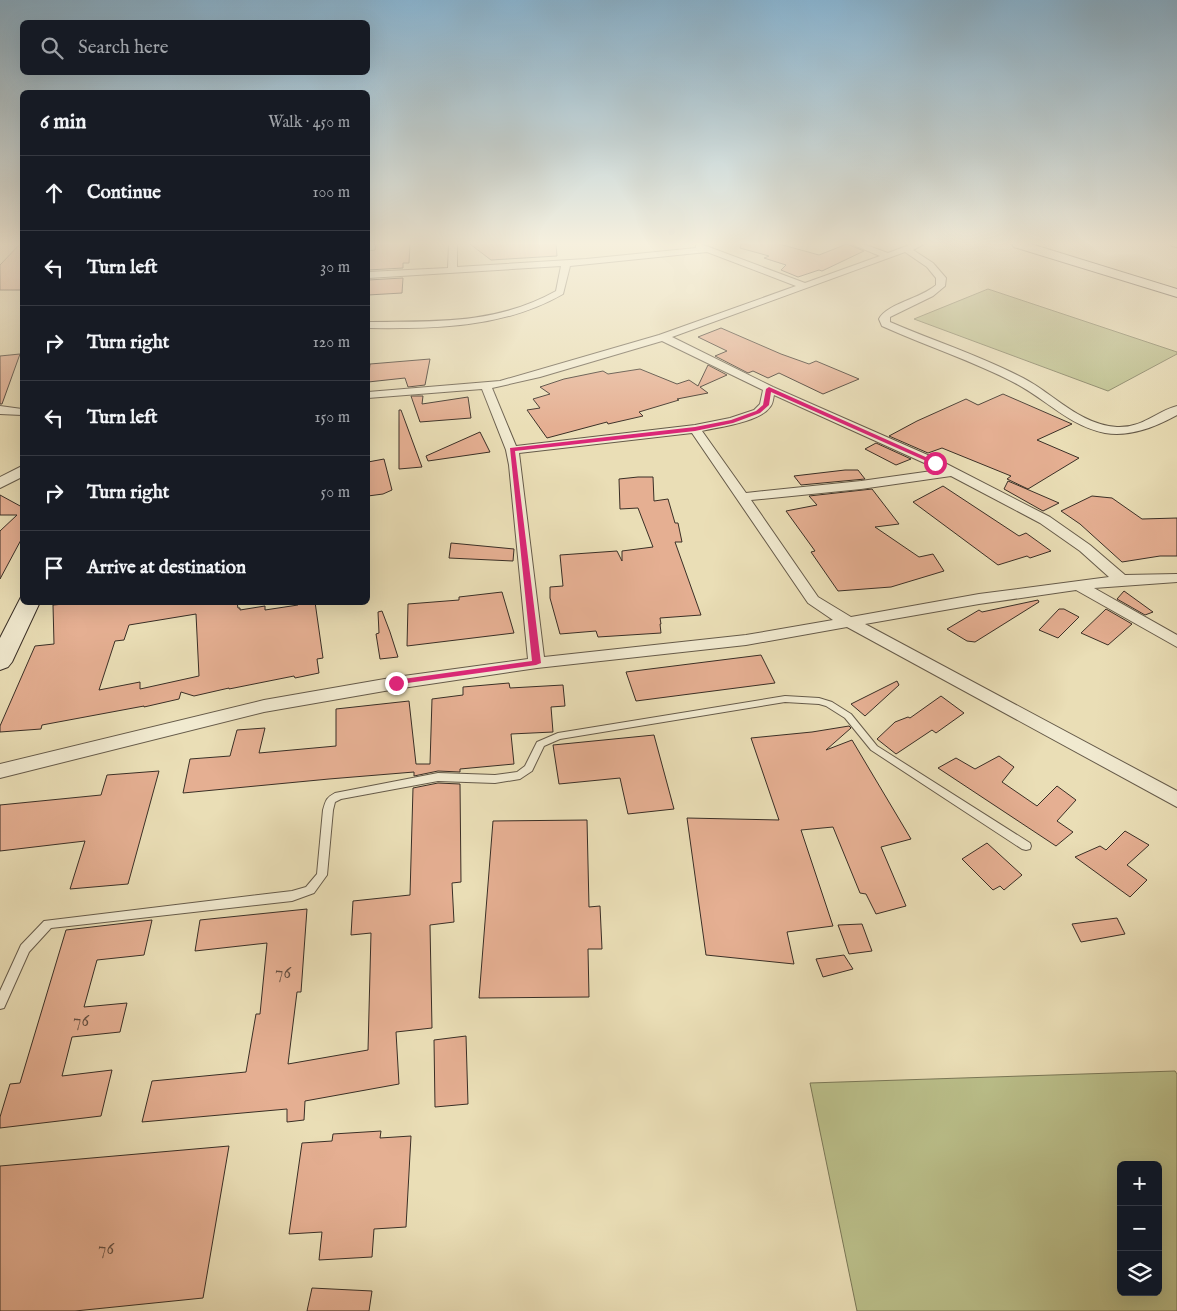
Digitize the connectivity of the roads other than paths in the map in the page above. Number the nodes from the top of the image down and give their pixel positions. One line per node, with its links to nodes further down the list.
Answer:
1 (539, 305): 4 (street)
2 (752, 305): 5 (street)
3 (907, 305): 10 (street)
4 (370, 325)
5 (663, 337): 6 (street); 7 (street)
6 (486, 386): 8 (street); 13 (street)
7 (769, 389): 12 (street); 15 (street)
8 (370, 395)
9 (0, 410): 11 (street)
10 (1177, 410)
11 (20, 412)
12 (695, 429): 13 (street); 17 (street)
13 (512, 450): 25 (street)
14 (20, 472): 16 (street)
15 (953, 472): 17 (street); 19 (street)
16 (0, 483)
17 (742, 497): 22 (street)
18 (1177, 578): 19 (street)
19 (1121, 580): 20 (street)
20 (1078, 585): 22 (street); 23 (street)
21 (28, 605): 24 (main road)
22 (848, 621): 25 (street); 27 (street)
23 (1177, 642)
24 (0, 662)
25 (536, 663): 26 (street)
26 (0, 771)
27 (1177, 800)
28 (1026, 846): 29 (lane)
29 (0, 1004)

